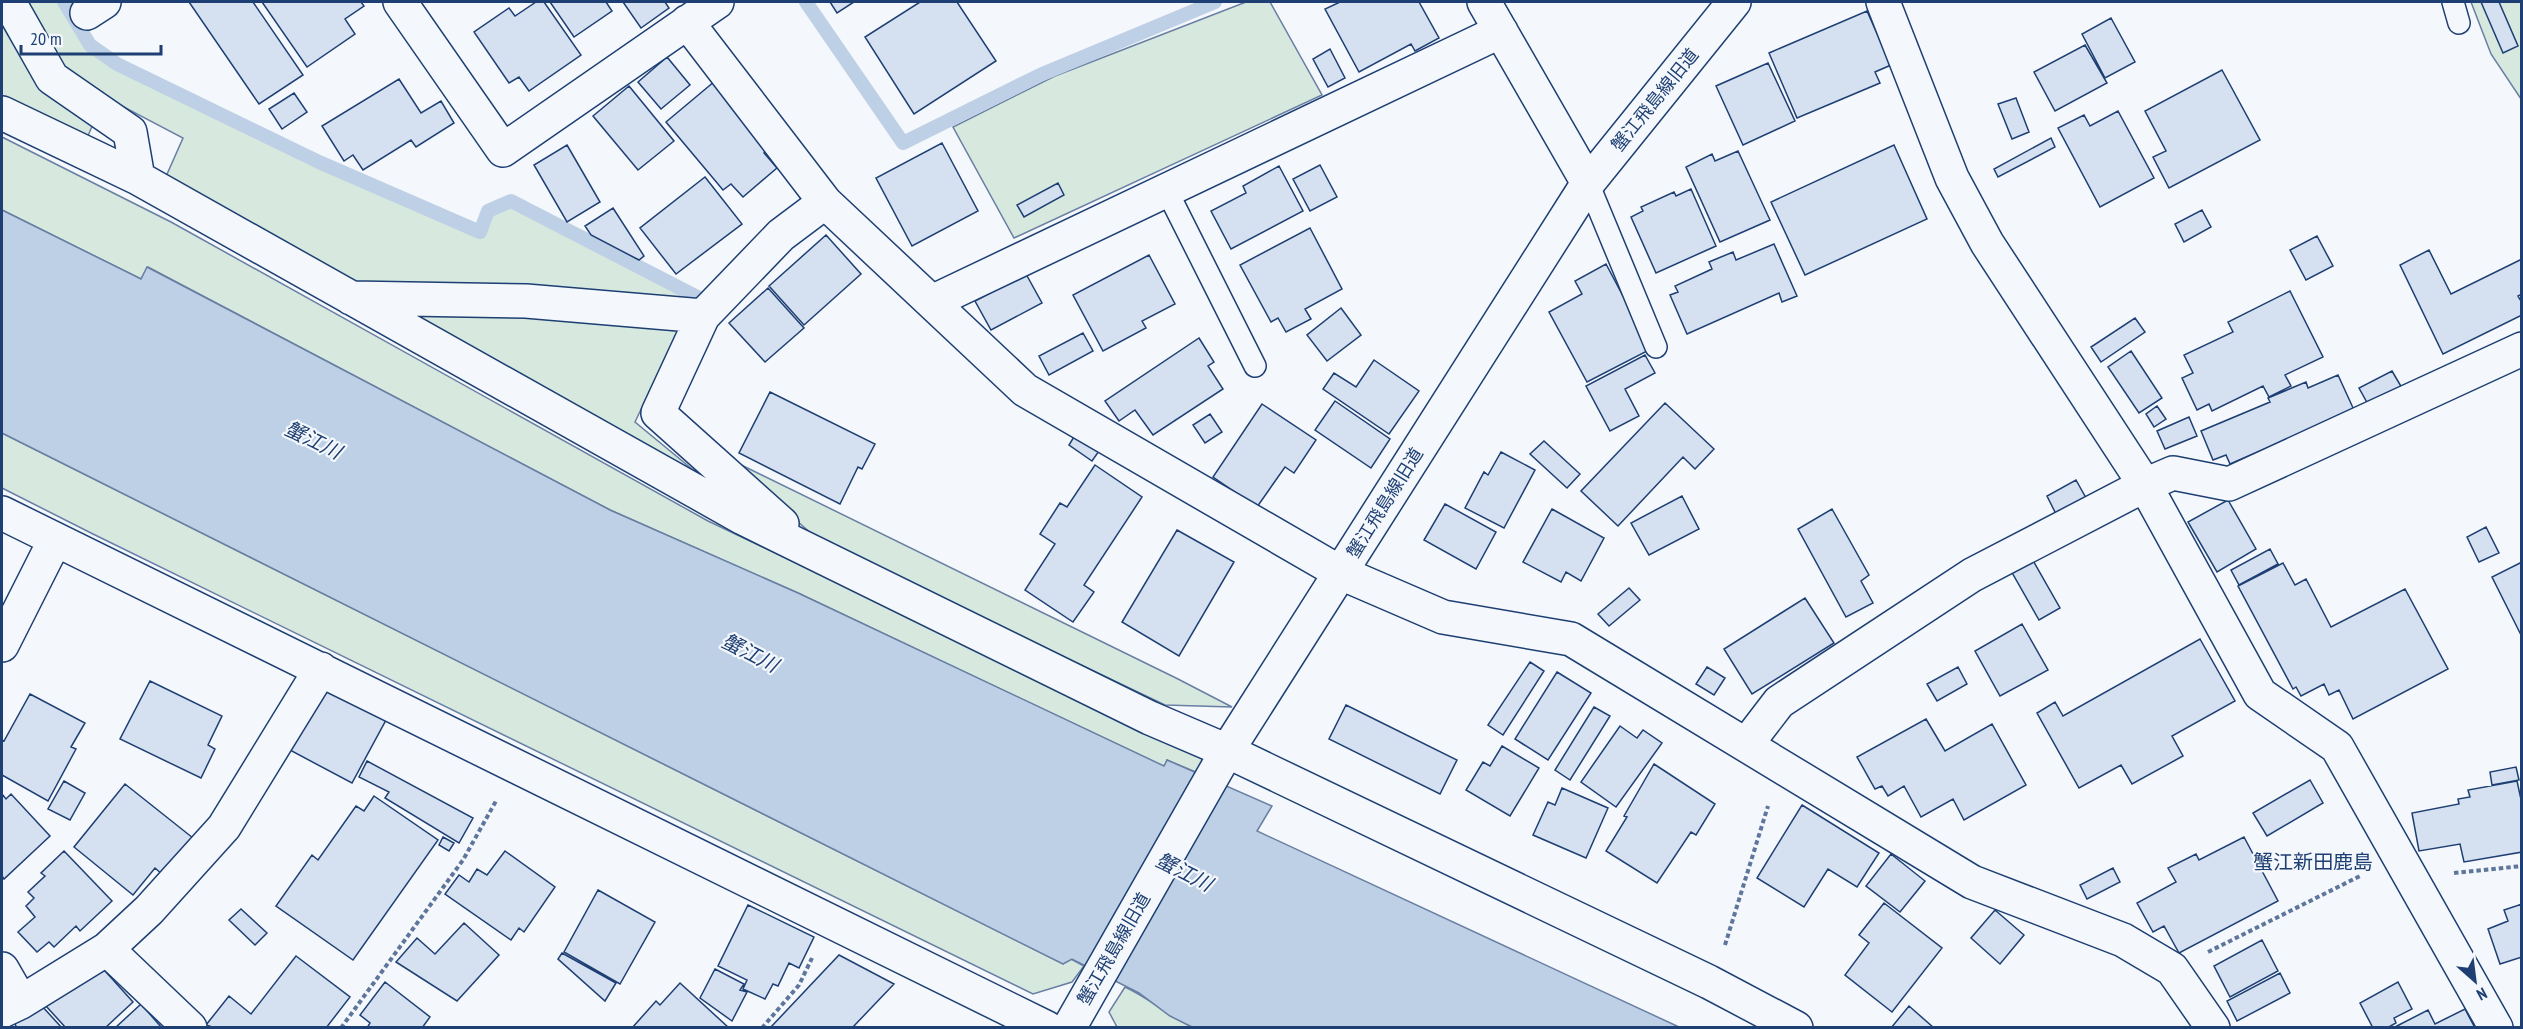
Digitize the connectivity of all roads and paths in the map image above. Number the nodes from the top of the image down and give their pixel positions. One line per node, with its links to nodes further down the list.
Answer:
1 (9, 2): 12 (street)
2 (400, 2): 8 (street)
3 (717, 2): 8 (street)
4 (1484, 2): 10 (street)
5 (1734, 2): 13 (street, 蟹江飛島線旧道)
6 (1883, 2): 22 (street)
7 (2453, 2): 9 (lane)
8 (687, 22): 15 (street)
9 (2459, 23)
10 (1501, 31): 13 (street); 14 (street)
11 (2, 113): 12 (street)
12 (138, 178): 16 (street)
13 (1588, 183): 19 (lane); 26 (street, 蟹江飛島線旧道)
14 (1167, 190): 17 (street); 21 (lane)
15 (825, 202): 17 (street); 18 (street)
16 (348, 298): 18 (street); 25 (street)
17 (932, 302): 26 (street)
18 (703, 316): 25 (street)
19 (1656, 346)
20 (2522, 349): 22 (street)
21 (1256, 366)
22 (2145, 485): 29 (street); 34 (street)
23 (2, 513): 24 (street)
24 (55, 540): 27 (street); 28 (street)
25 (811, 550): 30 (street)
26 (1341, 573): 29 (street); 30 (street, 蟹江飛島線旧道)
27 (2, 645)
28 (321, 669): 31 (street); 37 (street)
29 (1746, 745): 32 (street)
30 (1223, 758): 45 (street, 蟹江飛島線旧道); 46 (street)
31 (515, 766): 35 (street); 42 (path)
32 (1780, 766): 36 (path); 39 (street)
33 (2522, 866): 34 (path)
34 (2406, 867): 39 (path); 48 (street)
35 (830, 922): 43 (path); 44 (street)
36 (1728, 938)
37 (107, 949): 40 (street); 41 (street)
38 (2, 969): 40 (street)
39 (2172, 969): 47 (street)
40 (11, 1007)
41 (190, 1028)
42 (341, 1028)
43 (762, 1028)
44 (1047, 1028)
45 (1069, 1028)
46 (1796, 1028)
47 (2213, 1028)
48 (2496, 1028)

